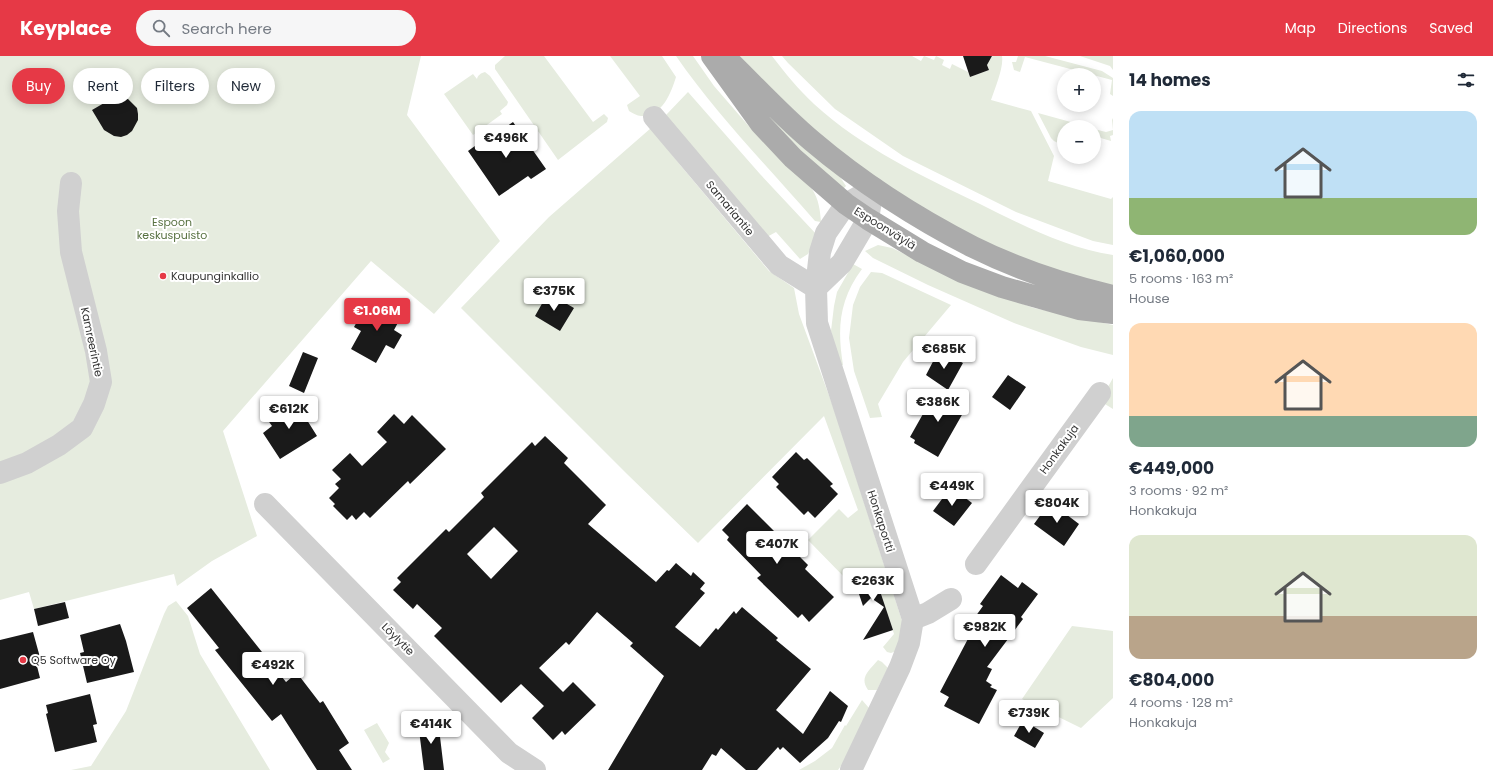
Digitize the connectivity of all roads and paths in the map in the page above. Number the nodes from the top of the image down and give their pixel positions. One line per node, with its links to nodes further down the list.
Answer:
1 (712, 56): 6 (main road, Espoonväylä)
2 (724, 56): 5 (main road)
3 (654, 117): 8 (street, Samariantie)
4 (71, 184): 12 (street, Kamreerintie)
5 (874, 188): 6 (street, Honkaportti); 7 (street); 9 (main road)
6 (846, 204): 7 (main road, Espoonväylä); 8 (street, Honkaportti)
7 (868, 219): 8 (street); 10 (main road, Espoonväylä)
8 (816, 288): 16 (street, Honkaportti)
9 (1113, 296)
10 (1113, 313)
11 (1100, 392): 14 (street, Honkakuja)
12 (0, 472)
13 (265, 504): 17 (street, Löylytie)
14 (976, 564)
15 (951, 598): 16 (street)
16 (913, 619): 18 (street, Honkaportti)
17 (535, 770)
18 (852, 770)

